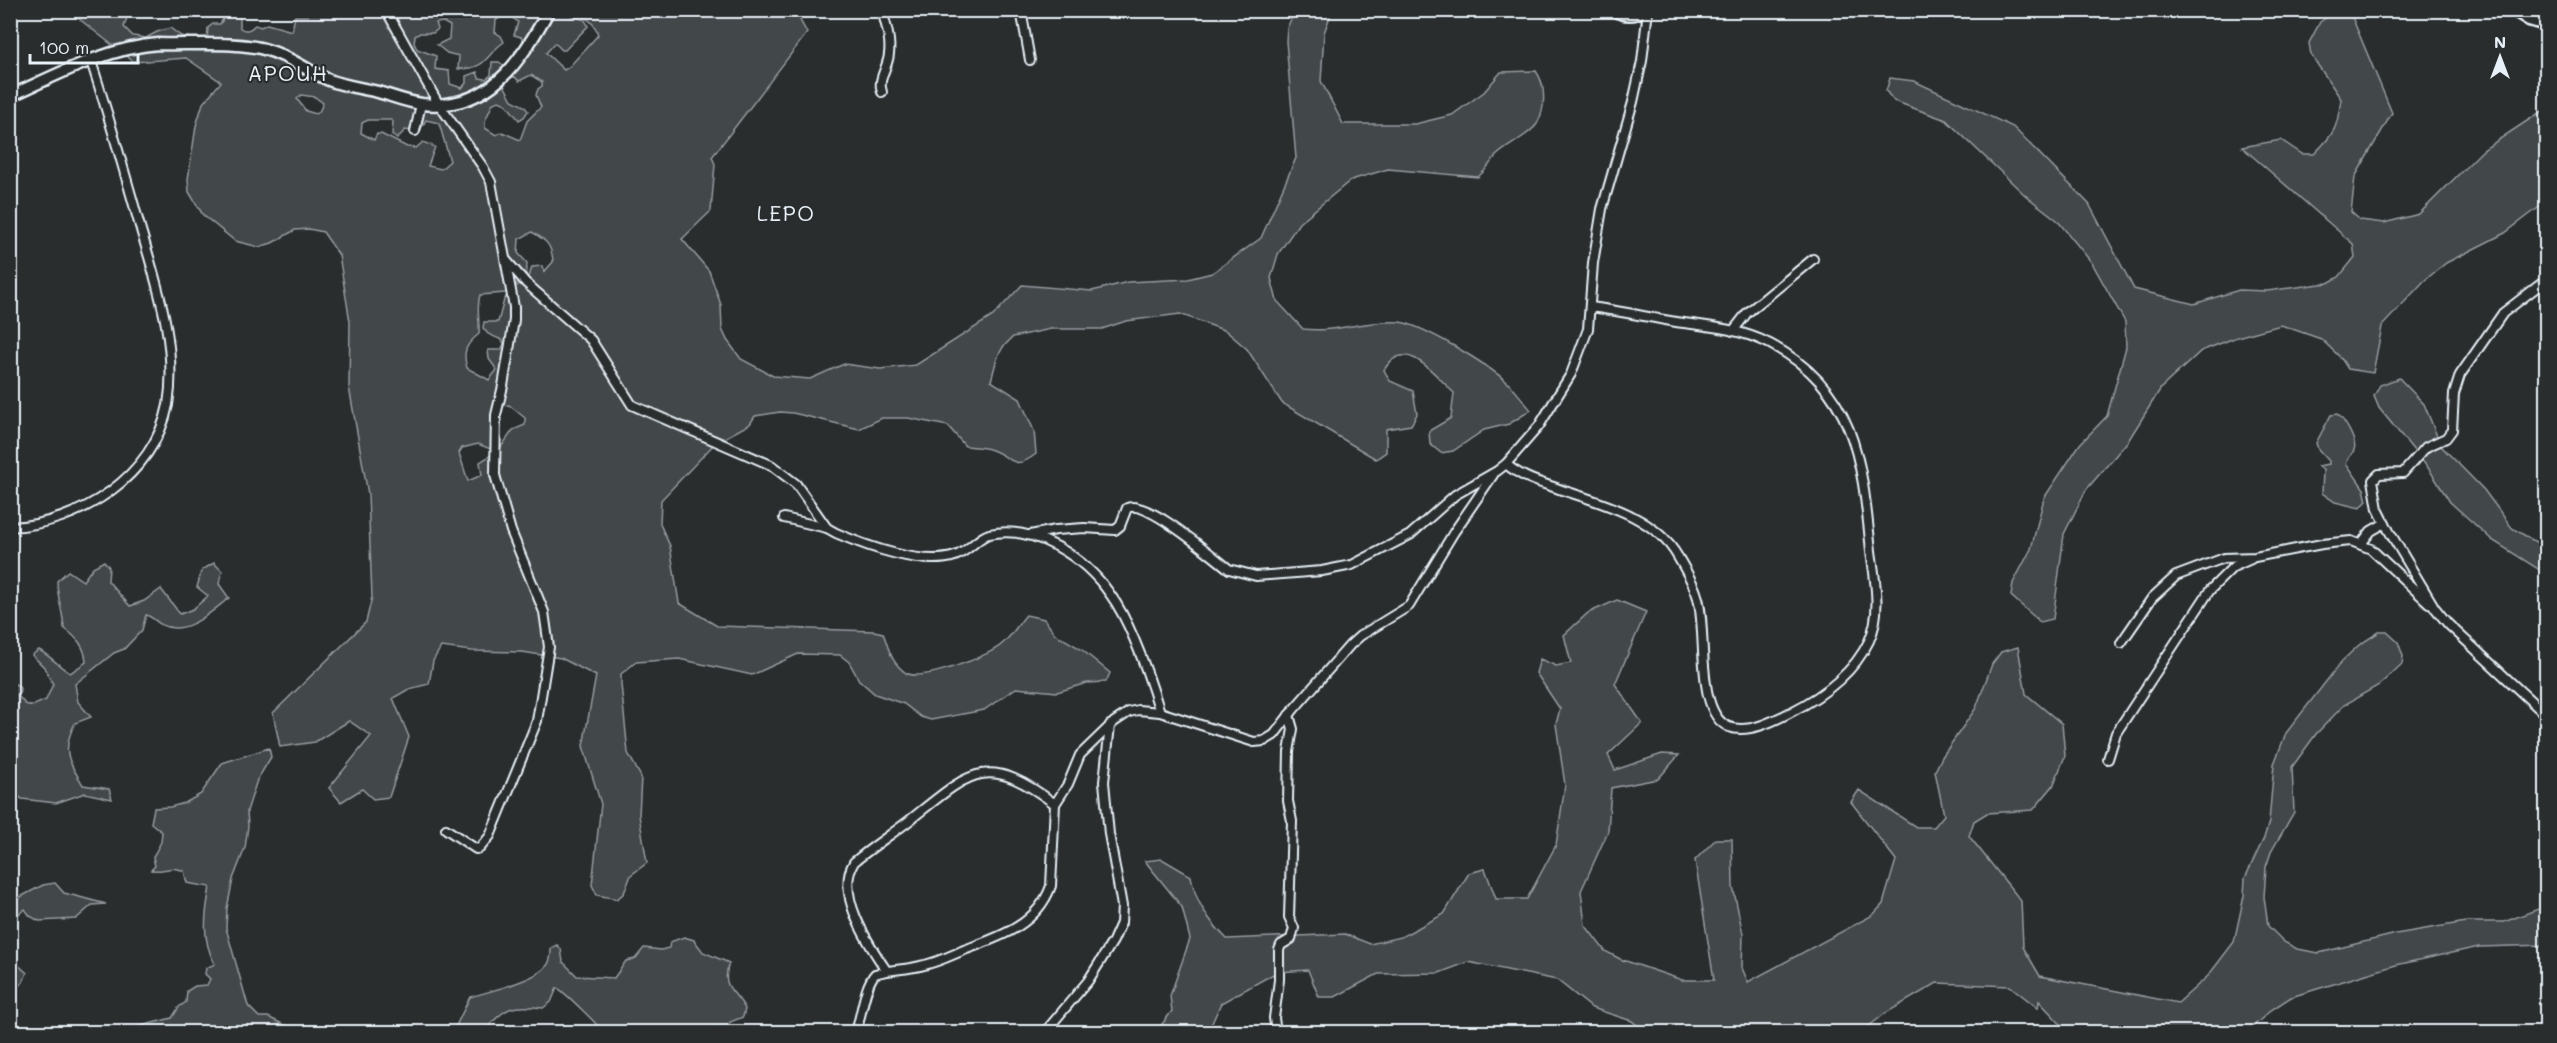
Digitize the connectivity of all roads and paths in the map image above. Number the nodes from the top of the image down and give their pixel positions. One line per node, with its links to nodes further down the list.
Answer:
1 (386, 10): 13 (street)
2 (549, 10): 13 (street)
3 (882, 10): 11 (street)
4 (1020, 10): 9 (street)
5 (1614, 10): 6 (street)
6 (1646, 10): 19 (street)
7 (2512, 10): 8 (street)
8 (2547, 25)
9 (1030, 60)
10 (91, 61): 12 (street); 14 (street); 25 (street)
11 (882, 92)
12 (10, 96)
13 (438, 103): 14 (street); 16 (street)
14 (421, 104): 15 (street)
15 (415, 131)
16 (505, 258): 26 (street); 38 (street)
17 (1814, 259): 20 (street)
18 (2547, 280): 24 (street)
19 (1591, 307): 20 (street); 21 (street)
20 (1733, 330): 21 (street)
21 (1506, 464): 22 (street)
22 (1497, 471): 27 (street); 33 (street)
23 (784, 518): 26 (street)
24 (2385, 523): 28 (street); 30 (street)
25 (10, 527)
26 (827, 528): 27 (street)
27 (1030, 535): 32 (street)
28 (2361, 544): 29 (street); 30 (street)
29 (2255, 557): 31 (street); 36 (street)
30 (2434, 608): 34 (street)
31 (2121, 643)
32 (1160, 712): 33 (street); 35 (street)
33 (1289, 715): 42 (street)
34 (2547, 715)
35 (1110, 725): 37 (street); 41 (street)
36 (2108, 759)
37 (1055, 804): 39 (street); 39 (street)
38 (446, 829)
39 (886, 970): 40 (street)
40 (856, 1032)
41 (1045, 1032)
42 (1276, 1032)

